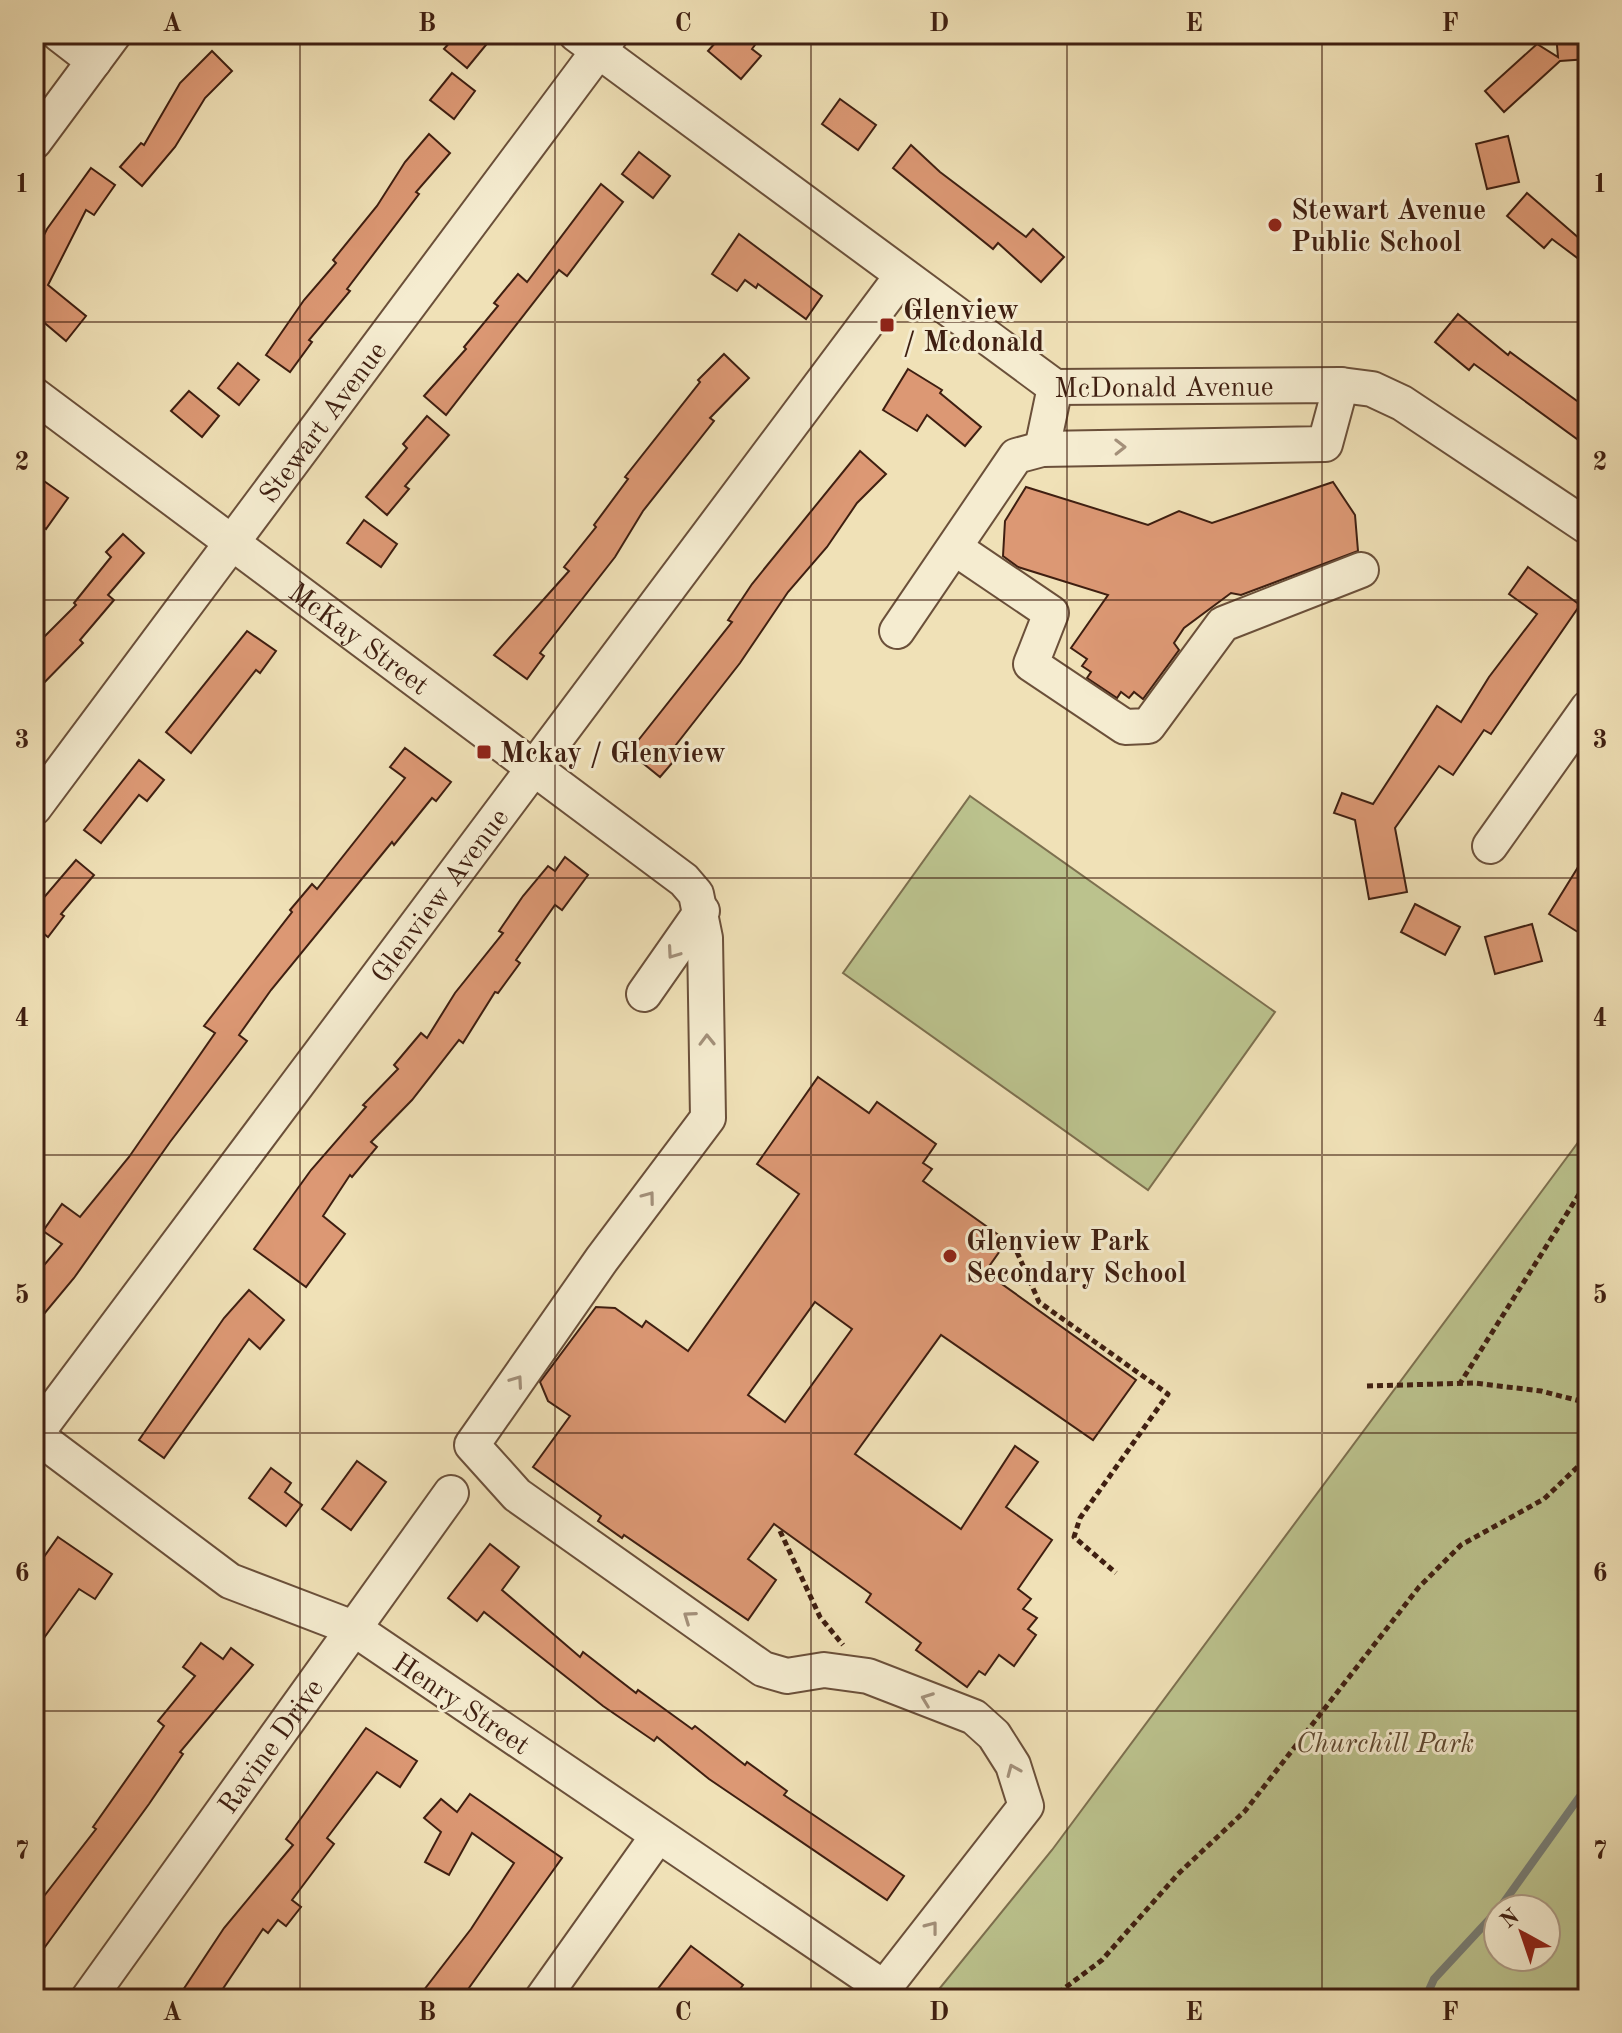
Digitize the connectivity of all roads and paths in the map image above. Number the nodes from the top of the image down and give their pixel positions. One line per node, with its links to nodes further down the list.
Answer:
1 (59, 34): 4 (street)
2 (114, 34): 4 (street)
3 (595, 40): 6 (street, McDonald Avenue); 12 (street, Stewart Avenue)
4 (94, 61): 5 (street)
5 (34, 142)
6 (902, 276): 8 (street, McDonald Avenue); 17 (street, Glenview Avenue)
7 (1341, 385): 8 (street, McDonald Avenue); 10 (street, one-way to 7); 11 (street, McDonald Avenue)
8 (1055, 387): 10 (street)
9 (34, 395): 12 (street, McKay Street)
10 (1042, 449): 13 (street)
11 (1588, 527)
12 (232, 542): 17 (street, McKay Street); 18 (street, Stewart Avenue)
13 (955, 548): 14 (street); 15 (street)
14 (1361, 570)
15 (897, 631)
16 (1588, 708): 19 (street)
17 (533, 767): 20 (street, McKay Street); 27 (street, Glenview Avenue)
18 (34, 808)
19 (1490, 846)
20 (702, 911): 21 (street, one-way to 21); 33 (street, one-way to 20)
21 (644, 994)
22 (1588, 1180): 24 (path)
23 (1017, 1252): 31 (path)
24 (1459, 1385): 25 (path); 26 (path)
25 (1367, 1386)
26 (1588, 1403)
27 (34, 1435): 32 (street, Henry Street)
28 (1588, 1457): 37 (path)
29 (451, 1493): 32 (street, Ravine Drive)
30 (780, 1531): 33 (path)
31 (1116, 1573)
32 (353, 1628): 34 (street, Henry Street); 35 (street, Ravine Drive)
33 (868, 1676): 34 (street, Henry Street, one-way to 33)
34 (657, 1837): 36 (street)
35 (88, 1999)
36 (542, 1999)
37 (1050, 1999)

